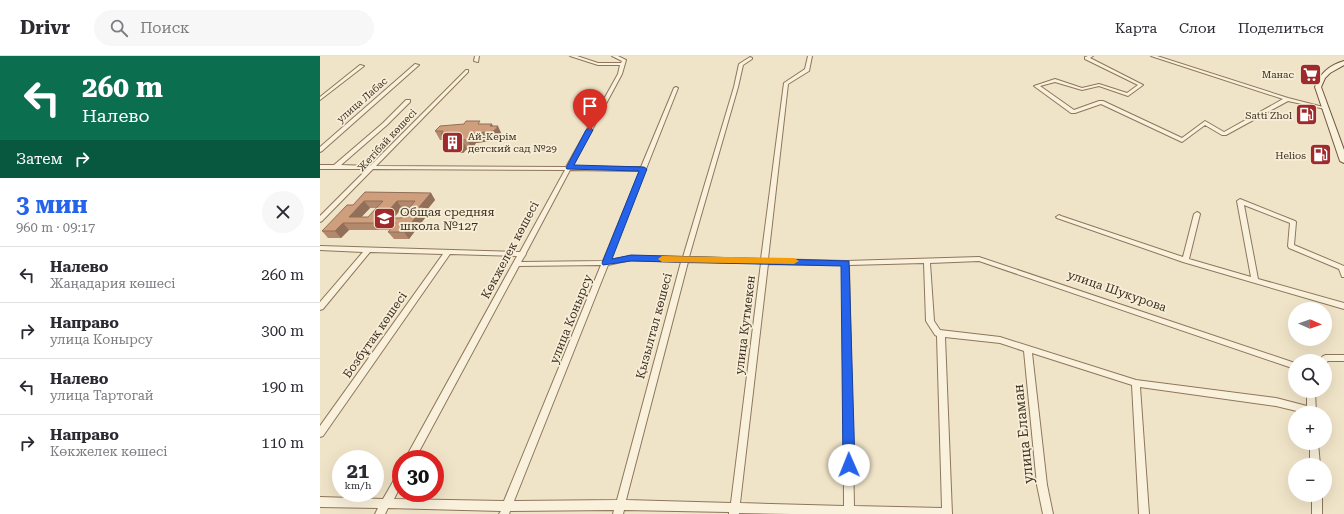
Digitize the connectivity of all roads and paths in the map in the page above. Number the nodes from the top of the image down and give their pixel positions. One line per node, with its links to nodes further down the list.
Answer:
1 (572, 56): 7 (street)
2 (614, 56): 7 (street)
3 (810, 56): 32 (street, улица Кутмекен)
4 (1091, 56): 14 (street)
5 (1153, 56): 14 (street)
6 (750, 58): 31 (street, Қызылтал көшесі)
7 (625, 60): 22 (street, Көкжелек көшесі)
8 (1344, 63): 16 (main road)
9 (417, 65): 17 (street, улица Лабас)
10 (362, 66): 13 (street)
11 (466, 71): 21 (street, Жетібай көшесі)
12 (676, 88): 23 (street, улица Конырсу)
13 (320, 99)
14 (1287, 99): 16 (street)
15 (408, 102): 20 (street)
16 (1325, 108): 18 (main road)
17 (320, 150)
18 (1344, 161)
19 (320, 167): 20 (street)
20 (336, 167): 21 (street)
21 (373, 167): 22 (street); 26 (street, Жетібай көшесі)
22 (569, 168): 23 (street); 30 (street, Көкжелек көшесі)
23 (644, 169): 35 (street, улица Конырсу)
24 (1197, 214): 33 (street)
25 (1059, 217): 33 (street)
26 (320, 220)
27 (320, 248): 28 (street)
28 (368, 250): 29 (street); 41 (street)
29 (449, 250): 30 (street); 49 (street, Бозбұтақ көшесі)
30 (523, 254): 37 (street, Көкжелек көшесі)
31 (685, 260): 32 (street, улица Шукурова); 35 (street, улица Шукурова); 56 (street, Қызылтал көшесі)
32 (764, 260): 36 (street, улица Шукурова); 57 (street, улица Кутмекен)
33 (1185, 260): 39 (street)
34 (927, 261): 36 (street, улица Шукурова); 42 (street); 46 (street, улица Шукурова)
35 (606, 263): 37 (street, улица Шукурова); 55 (street, улица Конырсу)
36 (846, 263): 58 (street)
37 (518, 264): 50 (street, Көкжелек көшесі)
38 (1344, 275): 39 (street)
39 (1255, 280): 40 (street)
40 (1344, 306)
41 (320, 307)
42 (941, 334): 43 (street); 60 (street)
43 (1028, 350): 47 (street); 61 (street, улица Еламан)
44 (1332, 358): 45 (street)
45 (1344, 358)
46 (1288, 364)
47 (1136, 383): 48 (street); 62 (street)
48 (1290, 406)
49 (320, 433)
50 (415, 450)
51 (392, 493): 54 (street)
52 (320, 502): 54 (street)
53 (1317, 502): 63 (street)
54 (386, 504): 55 (street); 59 (street)
55 (506, 510): 56 (street)
56 (619, 510): 57 (street)
57 (734, 511): 58 (street)
58 (849, 513): 60 (street)
59 (380, 514)
60 (947, 514)
61 (1048, 514)
62 (1144, 514)
63 (1318, 514)

